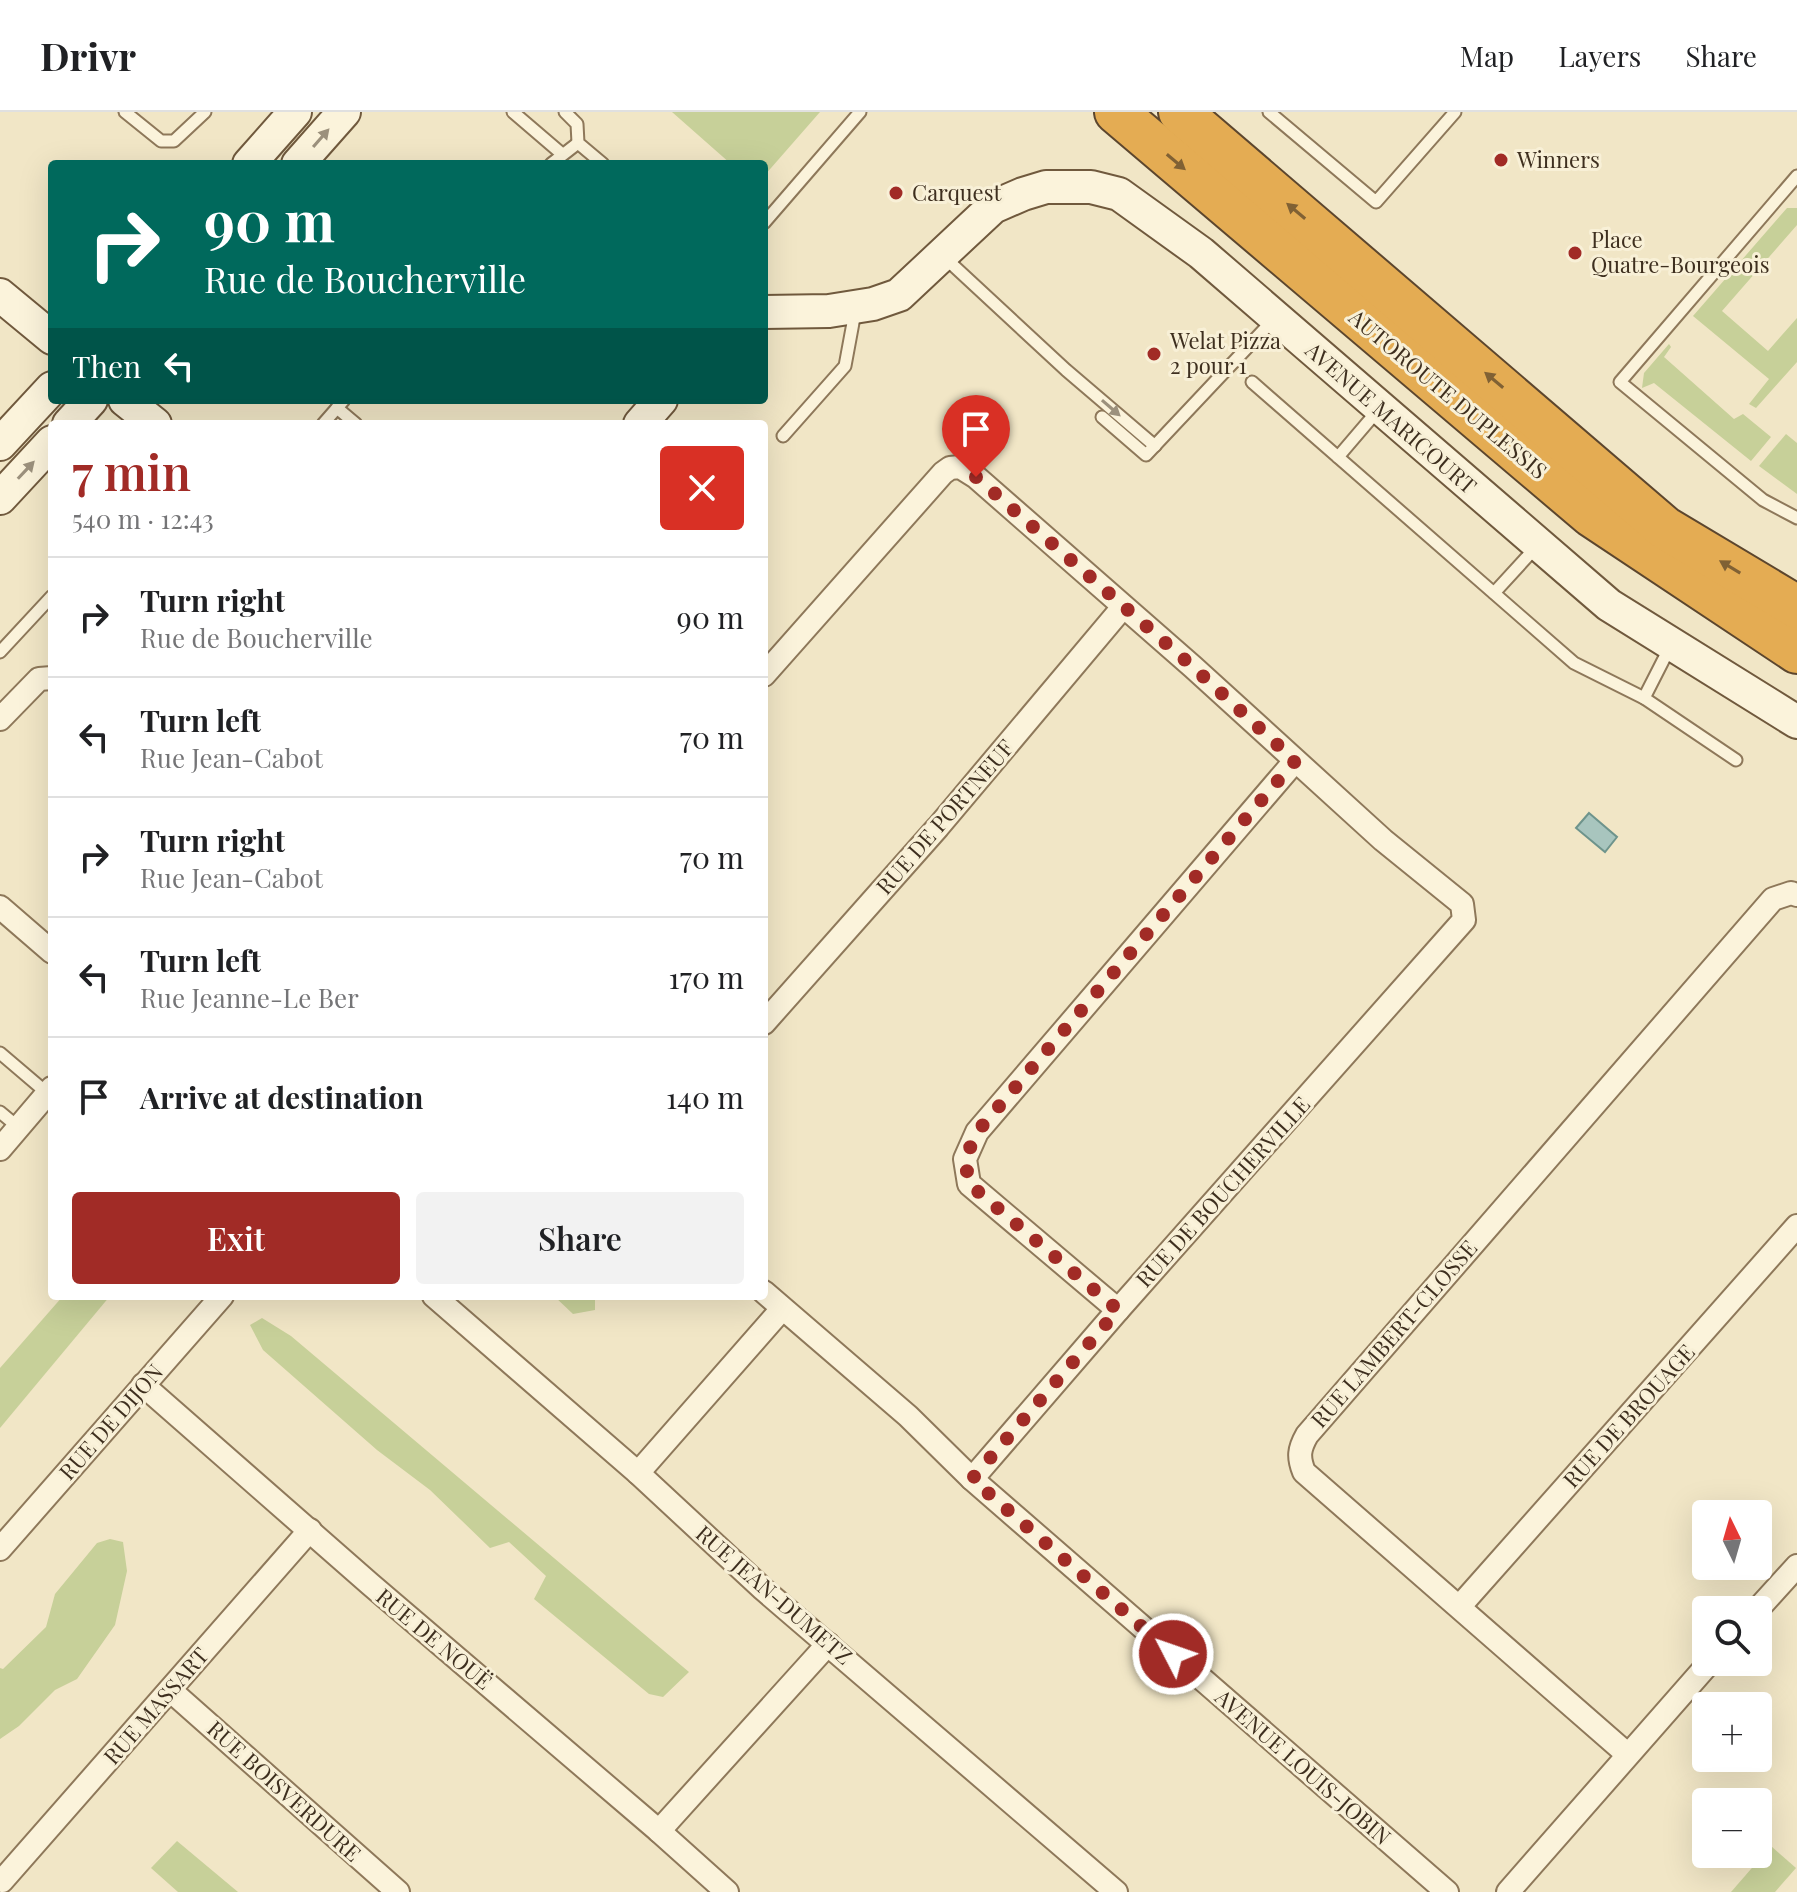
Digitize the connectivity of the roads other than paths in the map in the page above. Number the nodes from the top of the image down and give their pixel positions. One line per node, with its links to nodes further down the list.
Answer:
1 (125, 112): 2 (lane)
2 (205, 112)
3 (295, 112): 14 (street)
4 (344, 112): 15 (street, one-way to 4)
5 (513, 112): 13 (lane)
6 (565, 112): 12 (lane)
7 (860, 112): 19 (lane)
8 (1116, 112): 44 (highway, AUTOROUTE DUPLESSIS, one-way to 44)
9 (1180, 112): 50 (highway, AUTOROUTE DUPLESSIS, one-way to 9)
10 (1269, 112): 11 (lane)
11 (1455, 112)
12 (578, 143): 13 (lane); 17 (lane)
13 (562, 154): 16 (lane)
14 (253, 160)
15 (302, 160)
16 (555, 160)
17 (598, 160)
18 (1797, 176): 45 (lane)
19 (768, 218)
20 (943, 255): 22 (street, AVENUE MARICOURT); 24 (street, AVENUE MARICOURT); 41 (lane, one-way to 41)
21 (0, 295): 25 (street)
22 (856, 307): 23 (street, AVENUE MARICOURT); 38 (lane)
23 (768, 312)
24 (1275, 317): 32 (street, AVENUE MARICOURT); 41 (lane)
25 (48, 335)
26 (1252, 382): 42 (lane)
27 (48, 392): 39 (street)
28 (87, 404): 34 (street)
29 (130, 404): 35 (street)
30 (341, 404): 36 (lane)
31 (658, 404): 37 (street)
32 (1379, 409): 42 (lane); 46 (street, AVENUE MARICOURT)
33 (1102, 417): 41 (lane)
34 (73, 420)
35 (150, 420)
36 (327, 420)
37 (644, 420)
38 (783, 436)
39 (0, 444)
40 (48, 446): 43 (street, one-way to 40)
41 (1155, 446)
42 (1338, 457): 47 (lane)
43 (0, 498)
44 (1591, 515): 53 (highway, AUTOROUTE DUPLESSIS); 55 (highway)
45 (1797, 518)
46 (1537, 545): 47 (lane); 51 (street, AVENUE MARICOURT)
47 (1494, 593): 57 (lane)
48 (48, 600): 52 (lane)
49 (1123, 607): 54 (street); 61 (street); 65 (street, RUE DE PORTNEUF)
50 (1797, 607)
51 (1672, 644): 57 (lane); 59 (street, AVENUE MARICOURT)
52 (0, 652)
53 (1797, 652)
54 (768, 670)
55 (1797, 670)
56 (48, 678): 58 (street)
57 (1644, 698): 60 (lane)
58 (0, 719)
59 (1797, 722)
60 (1736, 760)
61 (1295, 761): 77 (street); 77 (street, RUE DE BOUCHERVILLE)
62 (1797, 895): 85 (street, RUE LAMBERT-CLOSSE)
63 (0, 907): 64 (street)
64 (48, 949)
65 (768, 1011)
66 (0, 1053): 67 (lane)
67 (48, 1089)
68 (48, 1092): 70 (street)
69 (0, 1112): 70 (lane)
70 (18, 1127): 71 (street)
71 (0, 1149)
72 (1797, 1226): 85 (street, RUE DE BROUAGE)
73 (768, 1296): 76 (street, AVENUE LOUIS-JOBIN)
74 (218, 1300): 78 (street, RUE DE DIJON)
75 (439, 1300): 79 (street, RUE JEAN-DUMETZ)
76 (782, 1309): 79 (street); 80 (street, AVENUE LOUIS-JOBIN)
77 (1118, 1310): 80 (street, RUE DE BOUCHERVILLE)
78 (143, 1385): 81 (street, RUE DE NOUË); 82 (street, RUE DE DIJON)
79 (638, 1473): 86 (street, RUE JEAN-DUMETZ)
80 (972, 1479): 95 (street, AVENUE LOUIS-JOBIN)
81 (310, 1530): 88 (street, RUE MASSART); 90 (street, RUE DE NOUË)
82 (0, 1549)
83 (1797, 1566): 84 (street)
84 (1770, 1596)
85 (1460, 1606): 89 (street, RUE LAMBERT-CLOSSE)
86 (828, 1644): 90 (street); 94 (street, RUE JEAN-DUMETZ)
87 (1697, 1676): 89 (street)
88 (170, 1690): 91 (street, RUE MASSART); 92 (street, RUE BOISVERDURE)
89 (1627, 1754): 96 (street)
90 (659, 1831): 93 (street, RUE DE NOUË)
91 (5, 1884)
92 (398, 1892)
93 (727, 1892)
94 (1116, 1892)
95 (1447, 1892)
96 (1508, 1892)

